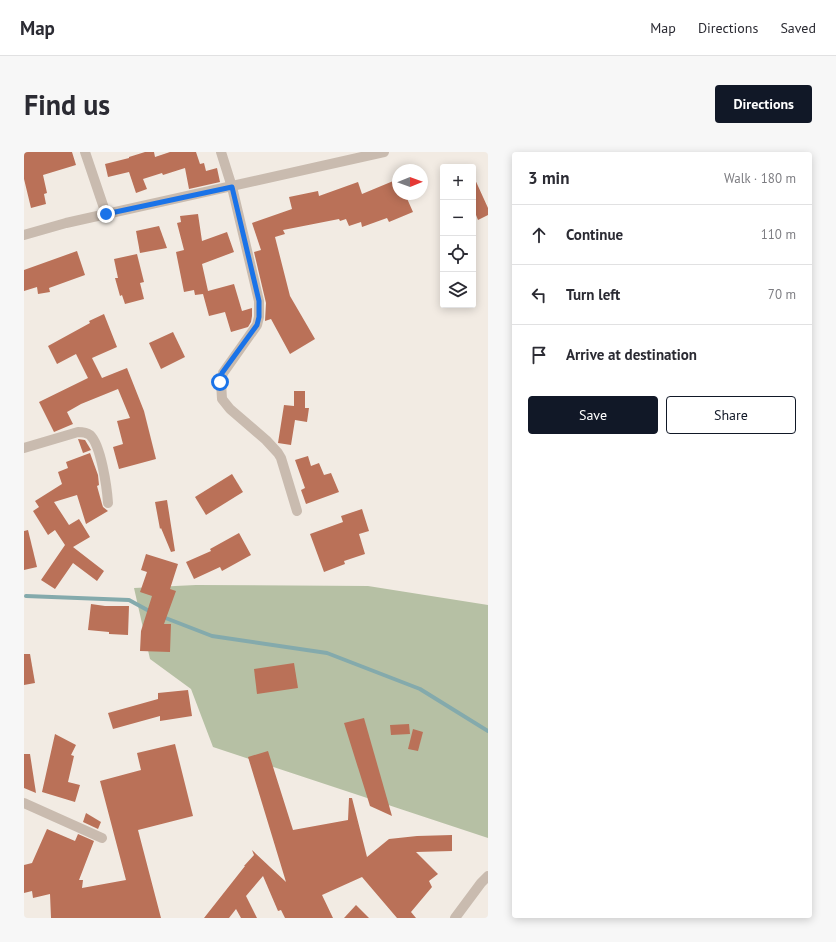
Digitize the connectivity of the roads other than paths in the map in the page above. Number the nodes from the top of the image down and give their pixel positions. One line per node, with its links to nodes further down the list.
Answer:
1 (85, 152): 5 (street)
2 (221, 152): 4 (street)
3 (384, 152): 4 (street)
4 (232, 187): 5 (street); 9 (street)
5 (106, 214): 6 (street)
6 (24, 235)
7 (24, 448): 8 (street)
8 (108, 503)
9 (297, 512)
10 (24, 803): 11 (street)
11 (102, 838)
12 (488, 876): 13 (street)
13 (455, 918)

